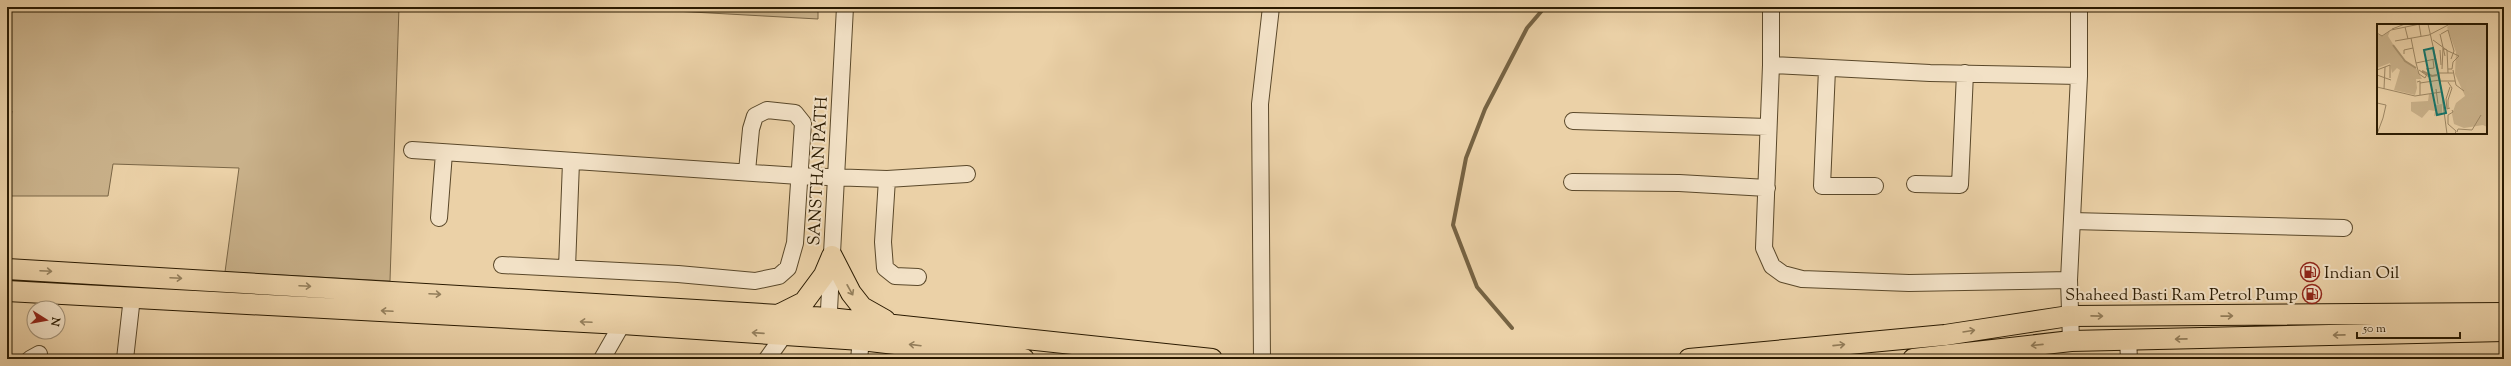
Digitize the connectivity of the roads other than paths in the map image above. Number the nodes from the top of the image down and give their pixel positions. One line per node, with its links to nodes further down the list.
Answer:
1 (845, 7): 17 (street, SANSTHAN PATH)
2 (1271, 7): 50 (street)
3 (1771, 7): 5 (street)
4 (2079, 7): 8 (street)
5 (1771, 65): 6 (street); 10 (street)
6 (1828, 69): 7 (street); 21 (street)
7 (1964, 73): 8 (street); 20 (street)
8 (2079, 76): 24 (street)
9 (1573, 121): 10 (street)
10 (1768, 127): 22 (street)
11 (412, 150): 12 (street)
12 (444, 153): 13 (street); 23 (street)
13 (571, 162): 14 (street); 28 (street)
14 (746, 171): 16 (street); 16 (street)
15 (967, 174): 18 (street)
16 (799, 176): 17 (street); 28 (street)
17 (835, 177): 18 (street); 26 (street, SANSTHAN PATH)
18 (887, 179): 30 (street)
19 (1572, 182): 22 (street)
20 (1915, 184)
21 (1875, 186)
22 (1767, 188): 31 (street)
23 (439, 218)
24 (2072, 221): 25 (street); 31 (street)
25 (2344, 228)
26 (832, 256): 35 (main road); 38 (main road, one-way to 38); 39 (street, SANSTHAN PATH)
27 (502, 265): 28 (street)
28 (567, 268)
29 (7, 269): 35 (main road, one-way to 35)
30 (918, 277)
31 (2069, 280): 36 (street)
32 (7, 291): 33 (main road)
33 (132, 297): 37 (main road, one-way to 33); 45 (street)
34 (2504, 313): 36 (main road, one-way to 34)
35 (778, 315): 39 (main road)
36 (2069, 316): 42 (street); 51 (main road, one-way to 36)
37 (622, 324): 41 (main road, one-way to 37); 46 (street)
38 (892, 324): 39 (main road); 49 (main road)
39 (828, 328): 41 (main road); 43 (main road)
40 (2504, 331): 44 (main road, one-way to 44)
41 (784, 335): 47 (street)
42 (2070, 341): 44 (main road); 52 (main road, one-way to 52)
43 (860, 349): 48 (main road, one-way to 43)
44 (2129, 350)
45 (125, 359)
46 (602, 359)
47 (767, 359)
48 (1024, 359)
49 (1212, 359)
50 (1262, 359)
51 (1689, 359)
52 (1913, 359)

